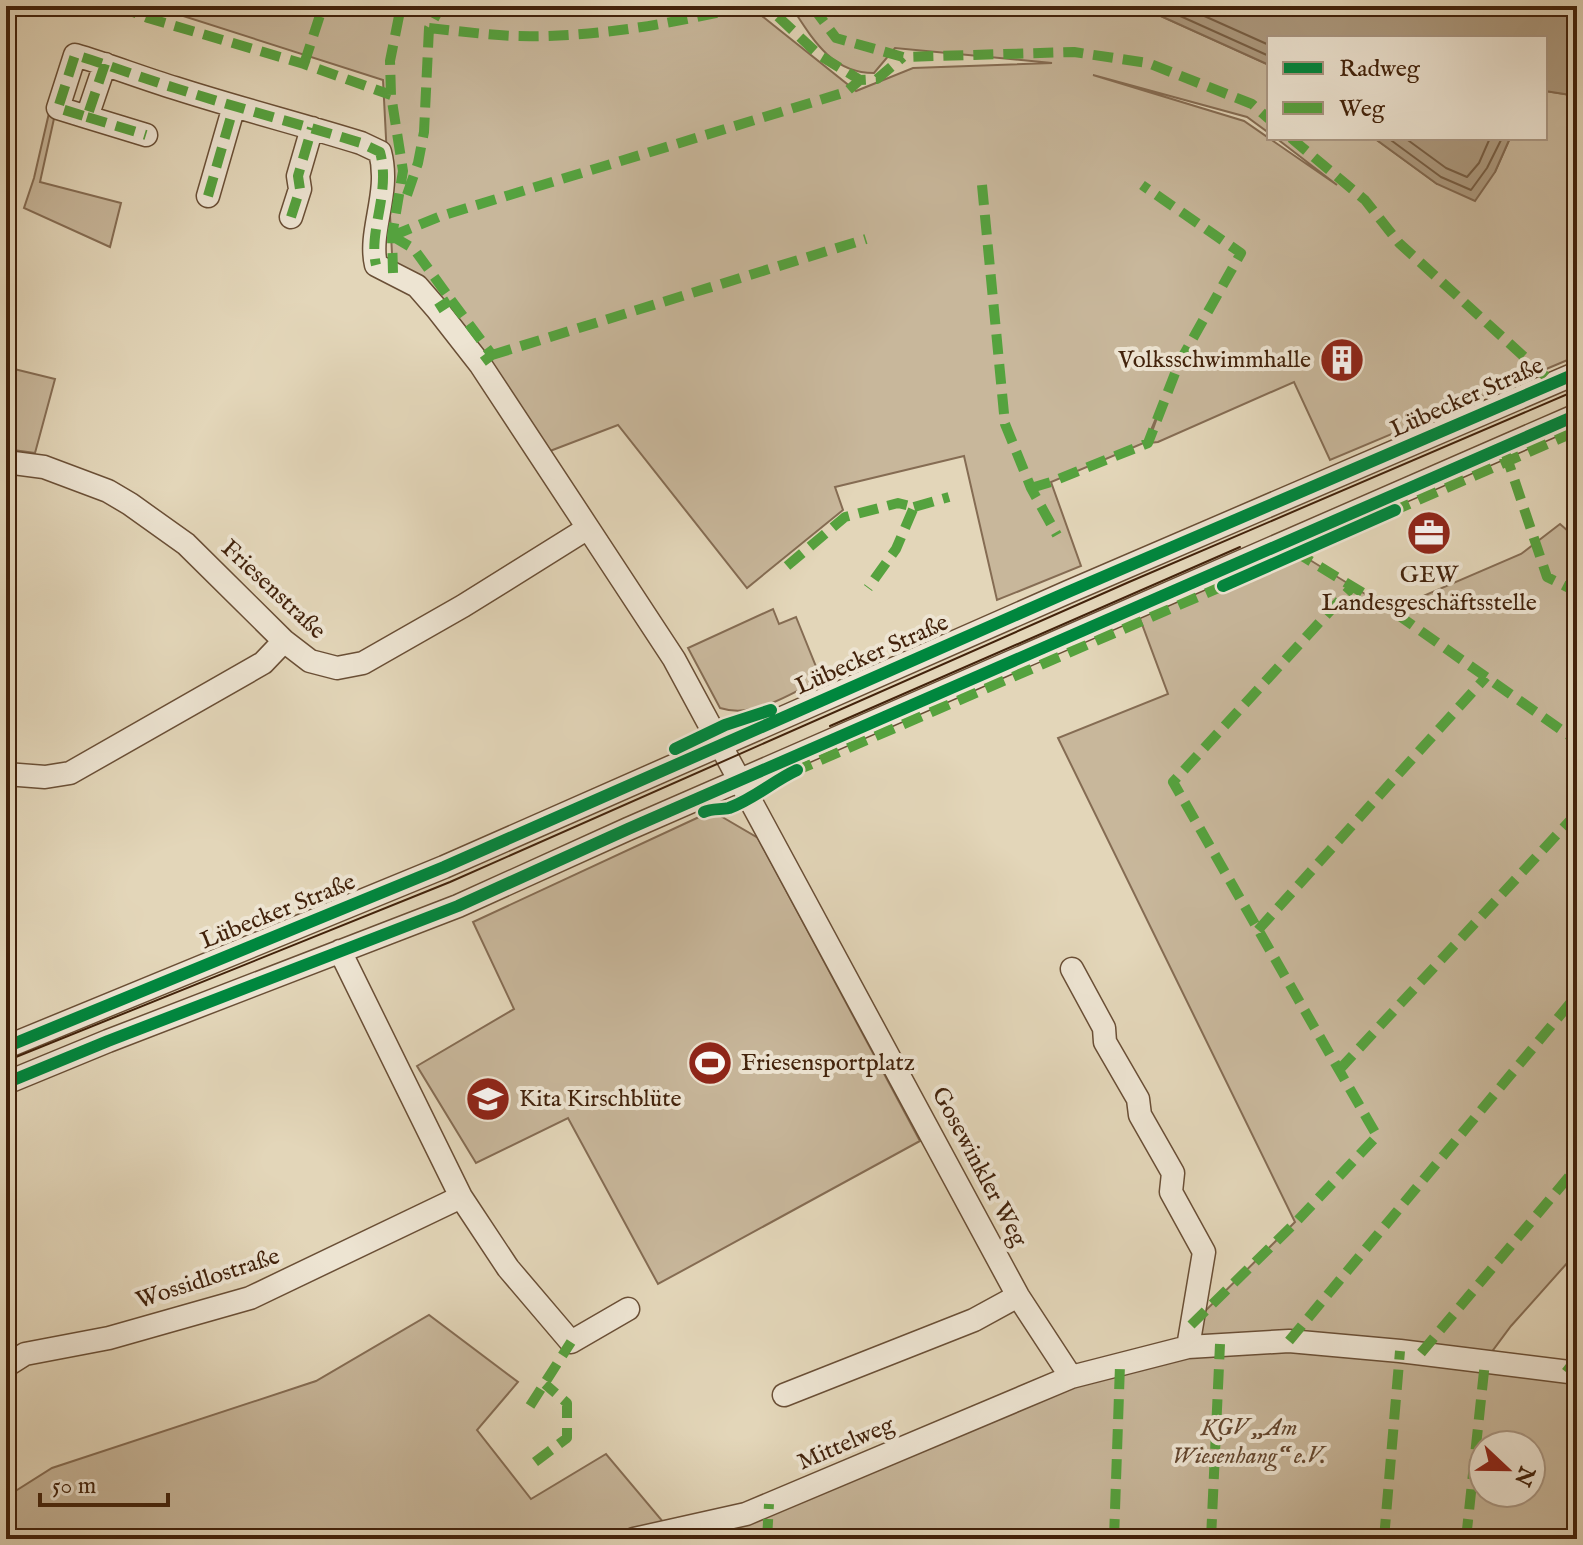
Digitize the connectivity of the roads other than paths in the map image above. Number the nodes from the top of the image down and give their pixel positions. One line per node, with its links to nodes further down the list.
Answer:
1 (105, 64): 2 (street); 3 (street); 3 (street)
2 (234, 106): 4 (street); 6 (street)
3 (87, 117): 5 (street)
4 (312, 128): 7 (street); 11 (street)
5 (146, 135)
6 (208, 196)
7 (291, 217)
8 (1577, 373): 13 (street, Lübecker Straße)
9 (1577, 415): 15 (street)
10 (6, 462): 12 (street, Friesenstraße)
11 (588, 528): 12 (street, Friesenstraße); 13 (street)
12 (284, 641): 14 (street)
13 (720, 746): 15 (street, Gosewinkler Weg); 18 (street, Lübecker Straße)
14 (6, 774)
15 (739, 781): 16 (street); 21 (street, Gosewinkler Weg)
16 (340, 951): 19 (street); 20 (street)
17 (1072, 969): 23 (street)
18 (6, 1047)
19 (6, 1083)
20 (461, 1197): 22 (street); 24 (street, Wossidlostraße)
21 (1018, 1296): 26 (street, Gosewinkler Weg); 27 (street)
22 (628, 1309)
23 (1188, 1347): 25 (street); 26 (street)
24 (6, 1366)
25 (1577, 1373)
26 (1071, 1377): 28 (street, Mittelweg)
27 (784, 1395)
28 (634, 1539)

